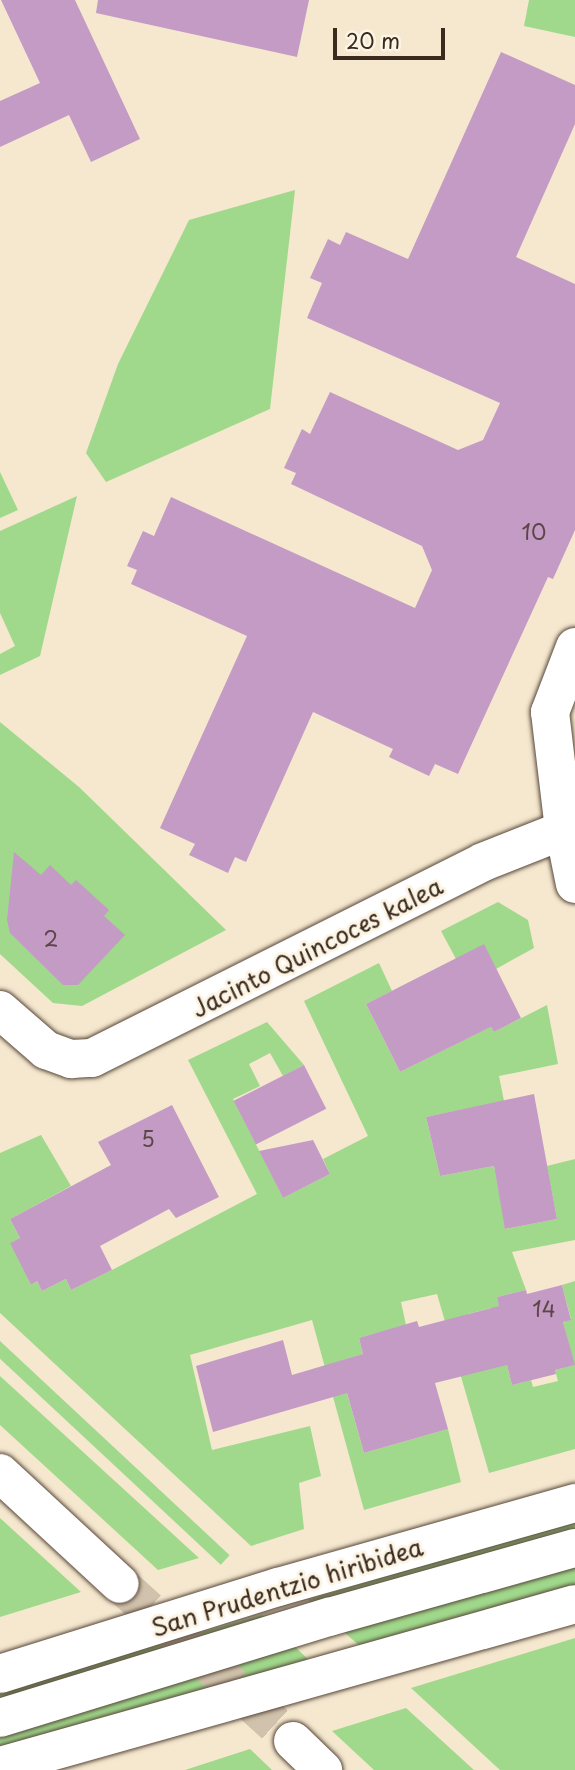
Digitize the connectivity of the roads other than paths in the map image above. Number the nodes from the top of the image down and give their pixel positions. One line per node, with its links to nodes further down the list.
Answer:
1 (575, 648): 2 (street)
2 (564, 830): 3 (street); 4 (street, Jacinto Quincoces kalea)
3 (575, 884)
4 (0, 1010)
5 (0, 1473): 8 (street)
6 (575, 1503): 10 (street, San Prudentzio hiribidea)
7 (575, 1548): 11 (street, San Prudentzio hiribidea)
8 (120, 1584)
9 (575, 1604): 13 (street)
10 (0, 1674)
11 (0, 1718)
12 (293, 1741): 14 (street)
13 (0, 1766)
14 (323, 1770)

